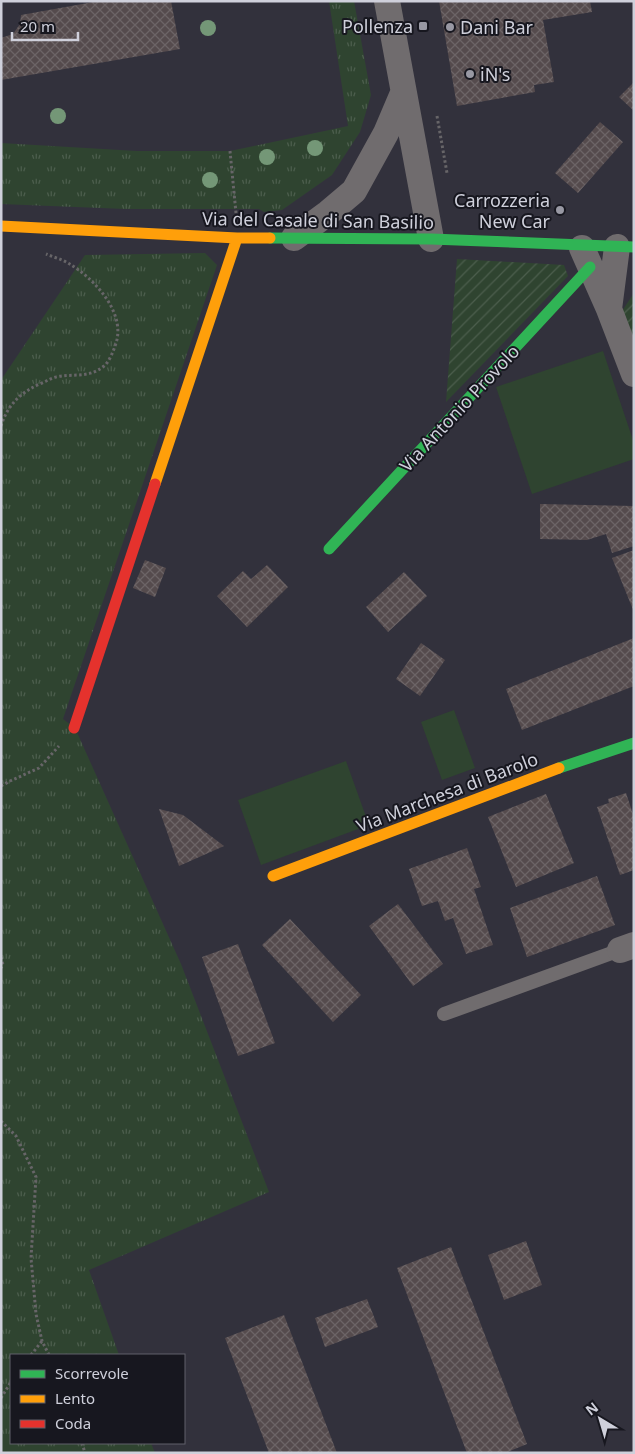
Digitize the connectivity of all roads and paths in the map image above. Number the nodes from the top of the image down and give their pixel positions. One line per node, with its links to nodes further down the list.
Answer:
1 (387, 1): 2 (street)
2 (403, 93): 9 (street); 10 (street)
3 (437, 116): 5 (path)
4 (230, 151): 6 (path)
5 (447, 173)
6 (236, 213)
7 (1, 226): 8 (street, Via del Casale di San Basilio)
8 (238, 238): 9 (street, Via del Casale di San Basilio); 18 (street)
9 (294, 238): 10 (street, Via del Casale di San Basilio)
10 (431, 239): 13 (street, Via del Casale di San Basilio)
11 (626, 247): 13 (street, Via del Casale di San Basilio); 14 (street)
12 (44, 253): 16 (path)
13 (586, 256): 14 (street); 17 (street, Via Antonio Provolo)
14 (608, 309): 15 (street)
15 (634, 374)
16 (1, 426)
17 (329, 550)
18 (74, 728): 20 (path)
19 (634, 744): 21 (street, Via Marchesa di Barolo)
20 (1, 786)
21 (273, 876)
22 (627, 948): 25 (lane)
23 (1, 957): 24 (path)
24 (1, 968)
25 (444, 1014)
26 (1, 1121): 27 (path)
27 (42, 1341): 28 (path); 29 (path)
28 (31, 1354)
29 (49, 1354)
30 (10, 1384): 31 (path)
31 (1, 1398)

